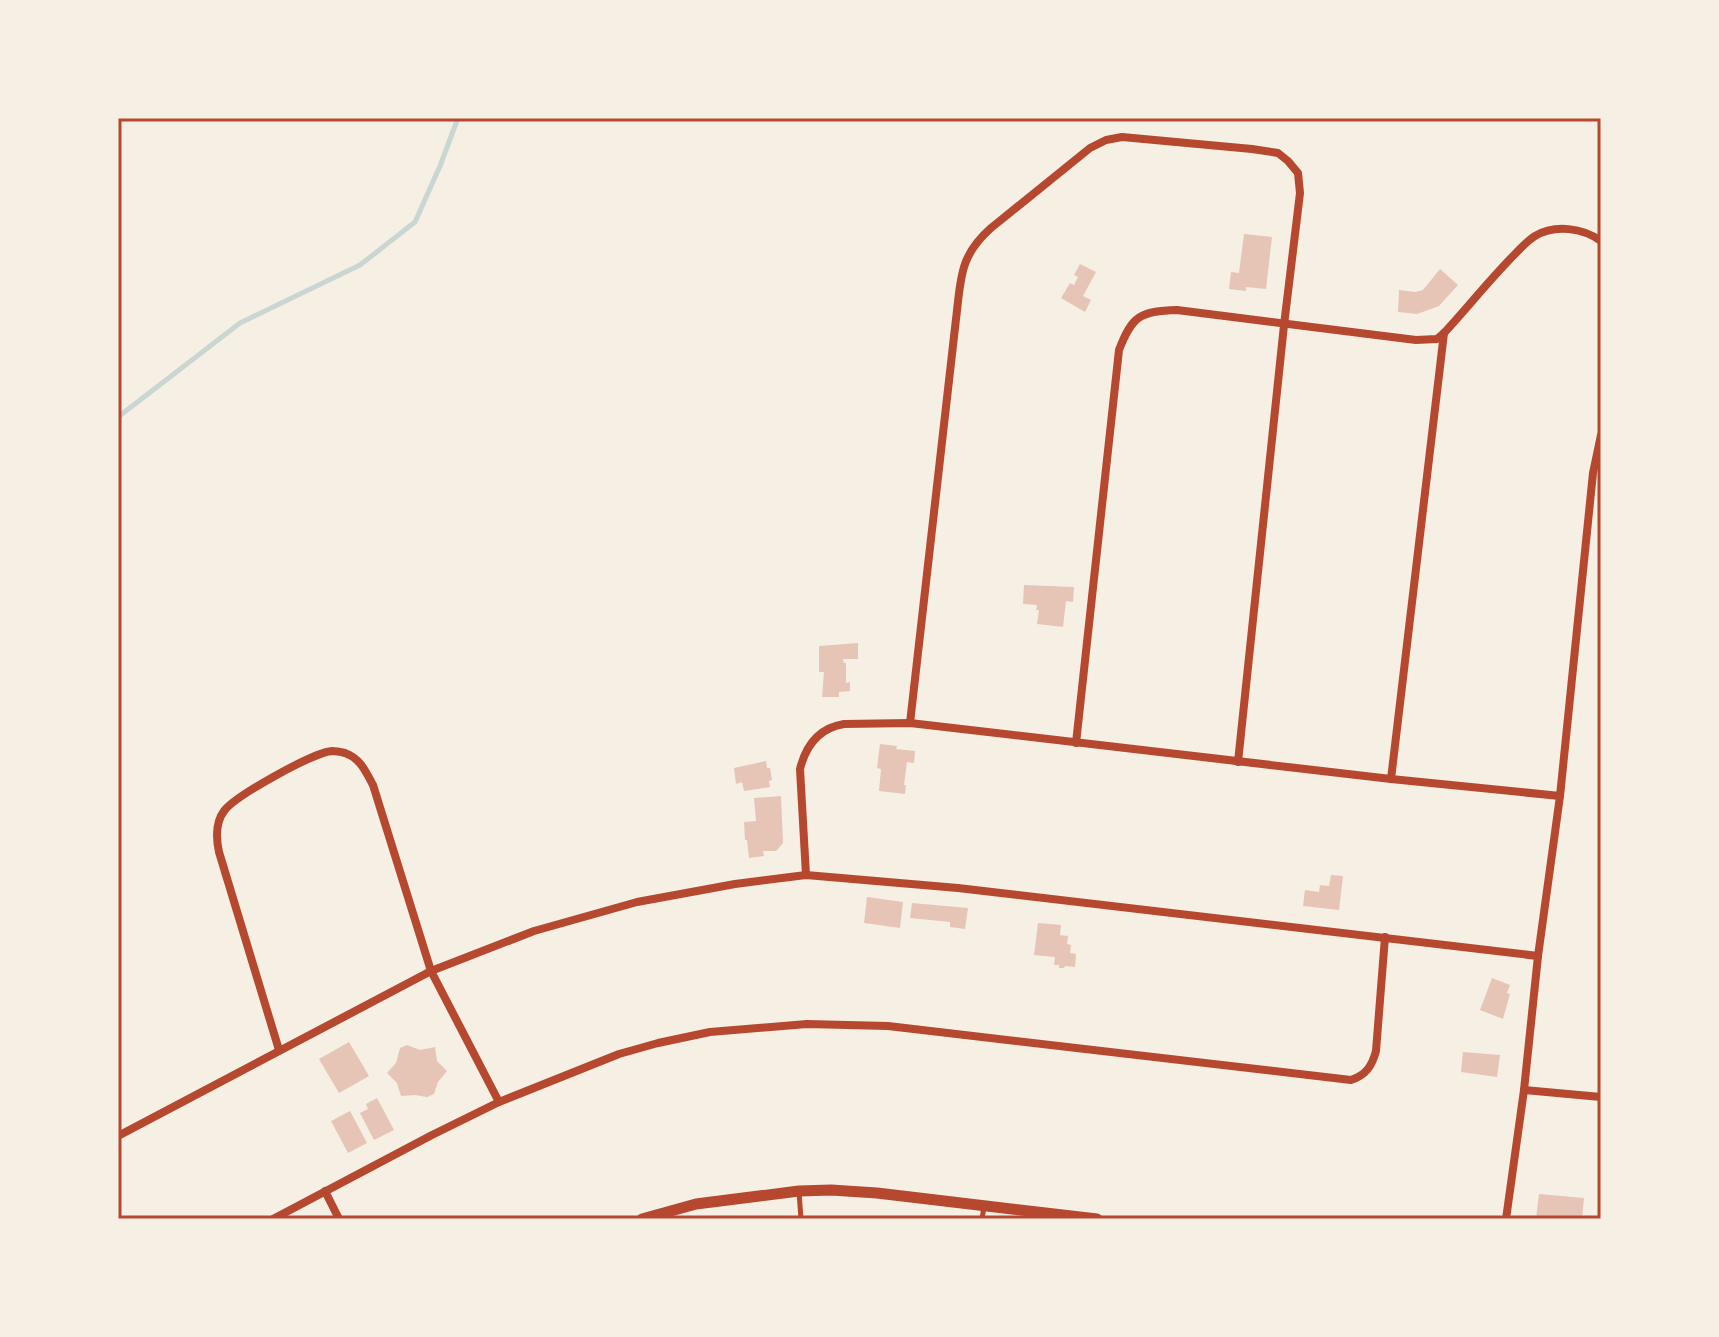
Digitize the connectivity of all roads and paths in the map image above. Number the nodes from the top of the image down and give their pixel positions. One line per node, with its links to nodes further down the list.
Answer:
1 (1601, 241): 3 (street)
2 (1284, 325): 3 (street); 5 (street); 6 (street); 7 (street)
3 (1444, 333): 8 (street)
4 (1601, 435): 9 (street)
5 (910, 723): 6 (street); 10 (street)
6 (1076, 743): 7 (street)
7 (1238, 762): 8 (street)
8 (1391, 779): 9 (street)
9 (1560, 796): 12 (street)
10 (806, 875): 11 (street); 13 (street)
11 (1385, 937): 12 (street); 17 (street)
12 (1538, 956): 15 (street)
13 (431, 971): 14 (street); 14 (street); 17 (street)
14 (279, 1050): 18 (street)
15 (1524, 1090): 16 (street); 28 (street)
16 (1601, 1097)
17 (499, 1102): 19 (street)
18 (118, 1136)
19 (325, 1191): 22 (street); 23 (street)
20 (799, 1191): 21 (street); 24 (street); 25 (lane)
21 (984, 1206): 26 (lane); 27 (street)
22 (273, 1219)
23 (339, 1219)
24 (642, 1219)
25 (801, 1219)
26 (982, 1219)
27 (1097, 1219)
28 (1506, 1219)

